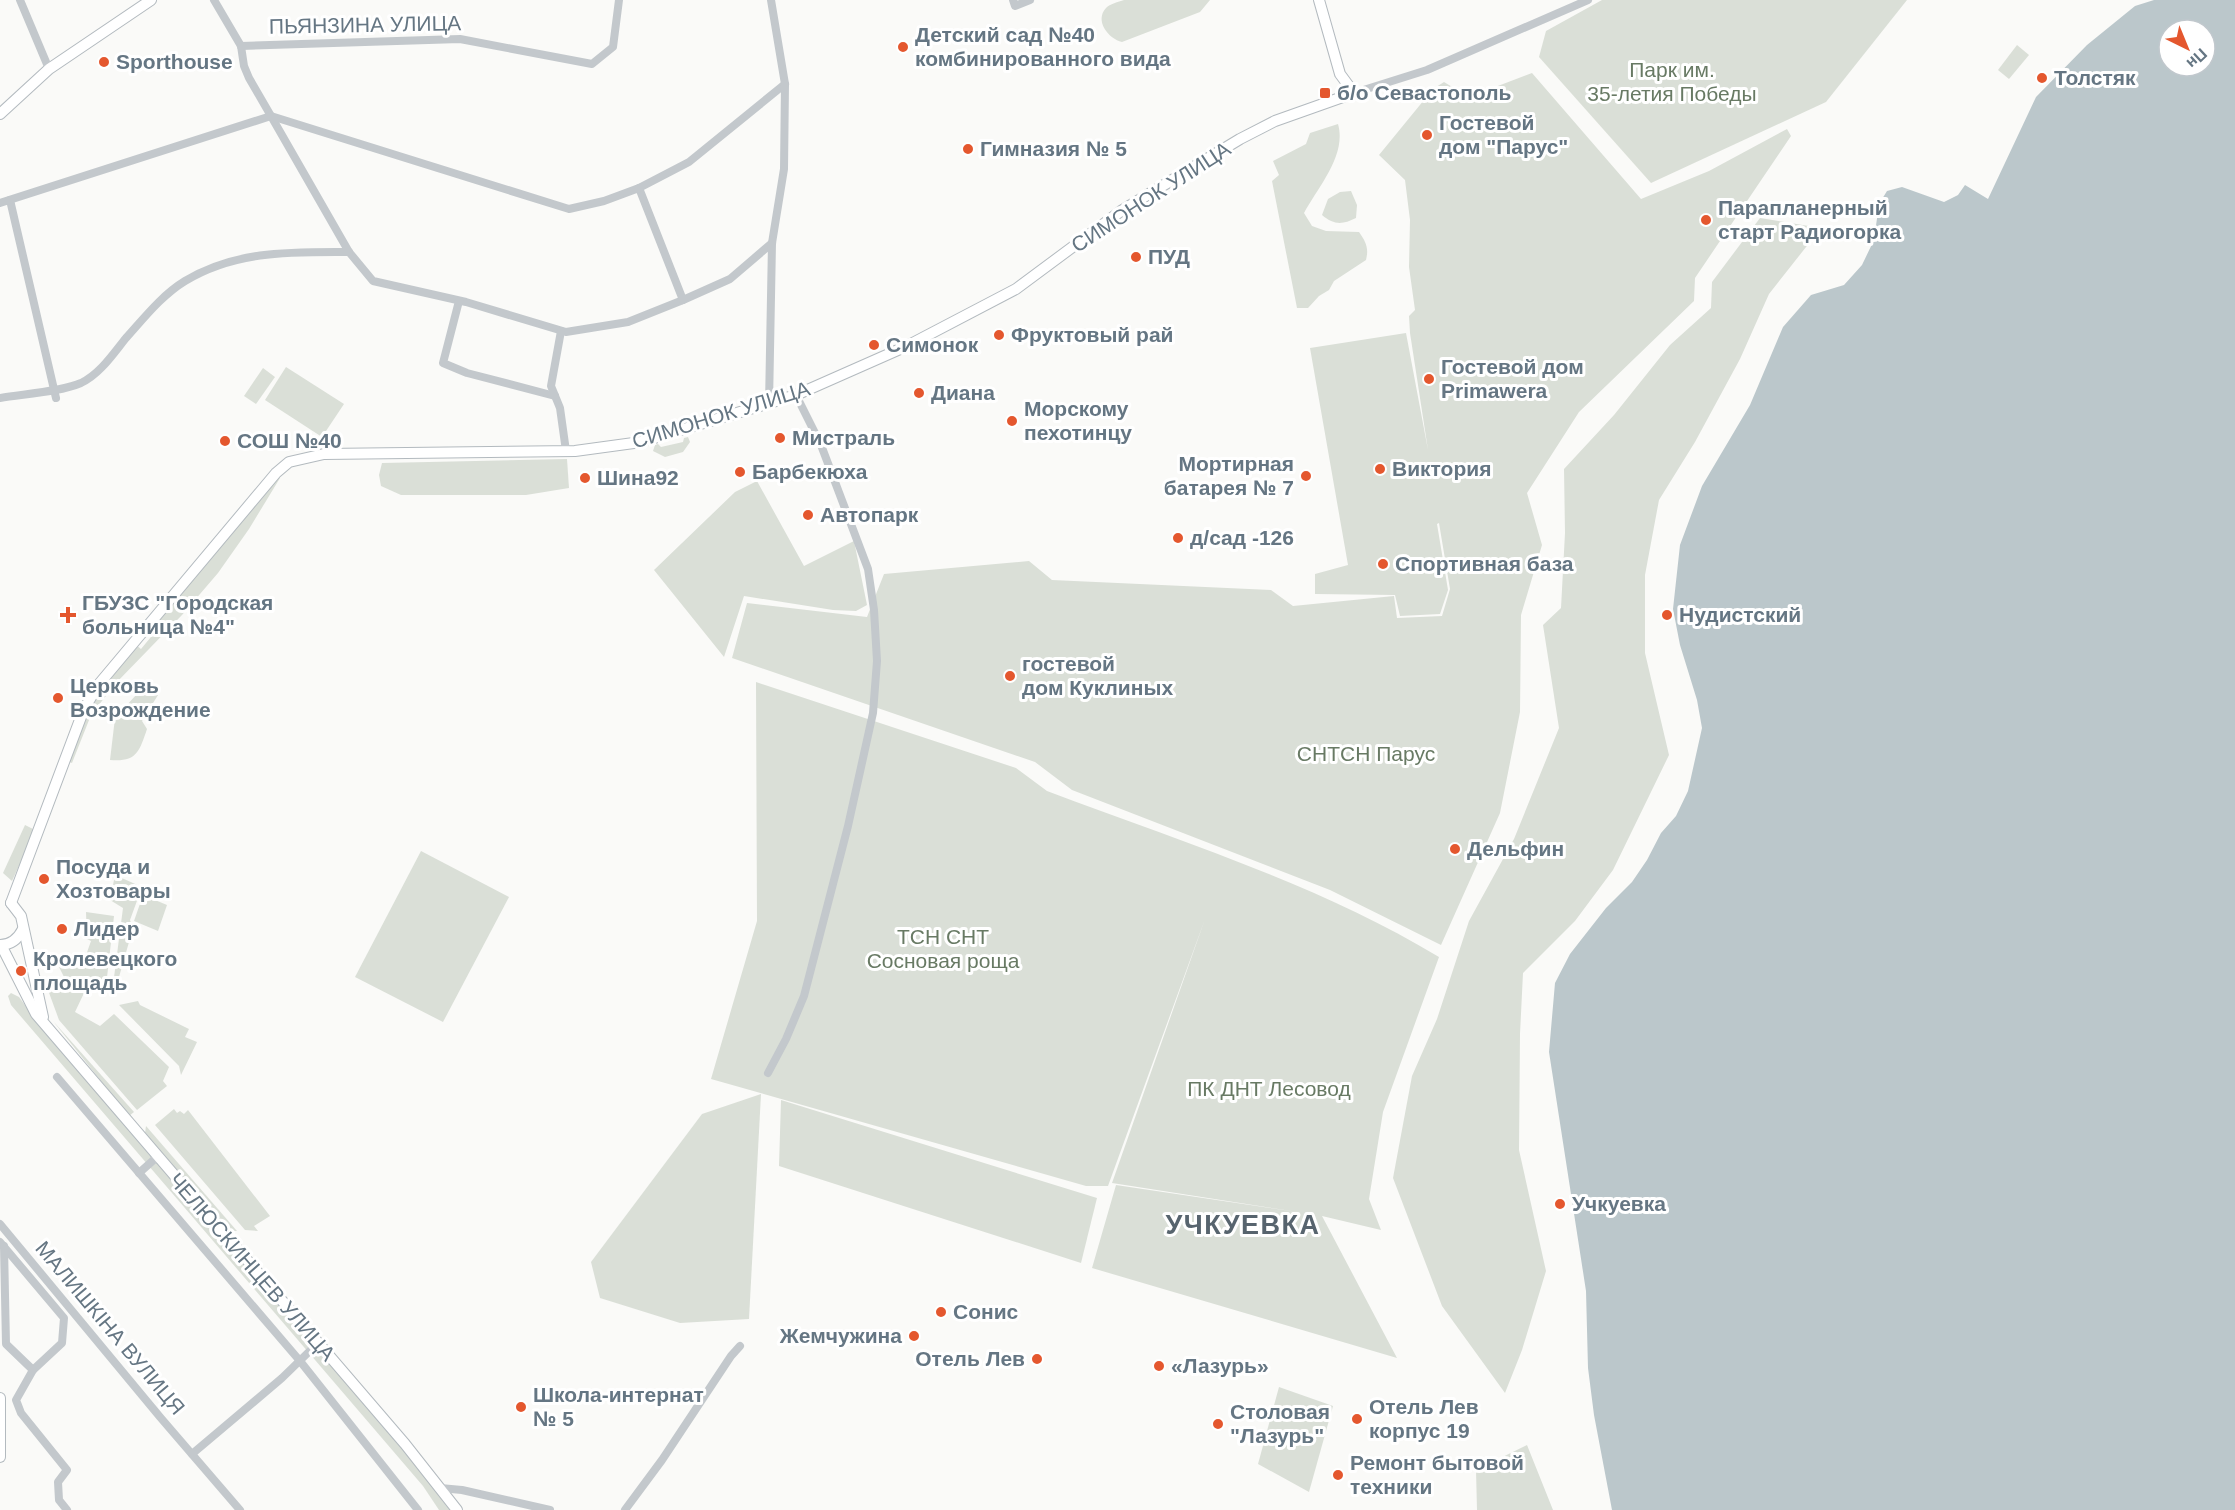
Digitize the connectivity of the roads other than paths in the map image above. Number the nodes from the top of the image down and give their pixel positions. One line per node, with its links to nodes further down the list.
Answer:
1 (20, 0): 11 (street)
2 (151, 0): 11 (street)
3 (214, 0): 10 (street)
4 (619, 0): 10 (street, ПЬЯНЗИНА УЛИЦА)
5 (771, 0): 12 (street)
6 (1013, 0): 7 (street)
7 (1030, 0)
8 (1319, 0): 13 (street)
9 (1588, 0): 13 (street, СИМОНОК УЛИЦА)
10 (241, 46): 15 (street)
11 (49, 69): 14 (street)
12 (785, 84): 16 (street); 19 (street)
13 (1354, 93): 25 (street, СИМОНОК УЛИЦА)
14 (0, 114)
15 (270, 116): 16 (street); 17 (street); 20 (street)
16 (639, 188): 21 (street)
17 (10, 200): 18 (street); 24 (street)
18 (0, 203)
19 (772, 243): 21 (street); 29 (street)
20 (349, 252): 22 (street); 24 (street)
21 (683, 300): 23 (street)
22 (459, 301): 23 (street); 26 (street)
23 (561, 331): 26 (street)
24 (53, 389): 27 (street); 28 (street)
25 (796, 395): 29 (street, СИМОНОК УЛИЦА); 35 (street)
26 (555, 396): 30 (street)
27 (0, 398)
28 (56, 398)
29 (769, 404): 30 (street, СИМОНОК УЛИЦА)
30 (566, 451): 31 (street, СИМОНОК УЛИЦА)
31 (4, 904): 32 (street)
32 (23, 929): 33 (street); 34 (street)
33 (1, 945): 34 (street, ЧЕЛЮСКИНЦЕВ УЛИЦА)
34 (46, 1025): 37 (street, ЧЕЛЮСКИНЦЕВ УЛИЦА)
35 (768, 1073)
36 (57, 1077): 38 (street)
37 (158, 1157): 38 (street); 41 (street, ЧЕЛЮСКИНЦЕВ УЛИЦА)
38 (139, 1173): 43 (street)
39 (0, 1224): 46 (street, МАЛИШКІНА ВУЛИЦЯ)
40 (2, 1244): 44 (street); 44 (street)
41 (318, 1343): 43 (street); 48 (street, ЧЕЛЮСКИНЦЕВ УЛИЦА)
42 (740, 1346): 54 (street)
43 (300, 1361): 46 (street); 51 (street)
44 (33, 1370): 49 (street)
45 (0, 1398): 47 (street)
46 (192, 1454): 50 (street, МАЛИШКІНА ВУЛИЦЯ)
47 (0, 1457)
48 (440, 1488): 52 (street, ЧЕЛЮСКИНЦЕВ УЛИЦА); 53 (street)
49 (67, 1510)
50 (240, 1510)
51 (418, 1510)
52 (457, 1510)
53 (550, 1510)
54 (625, 1510)

